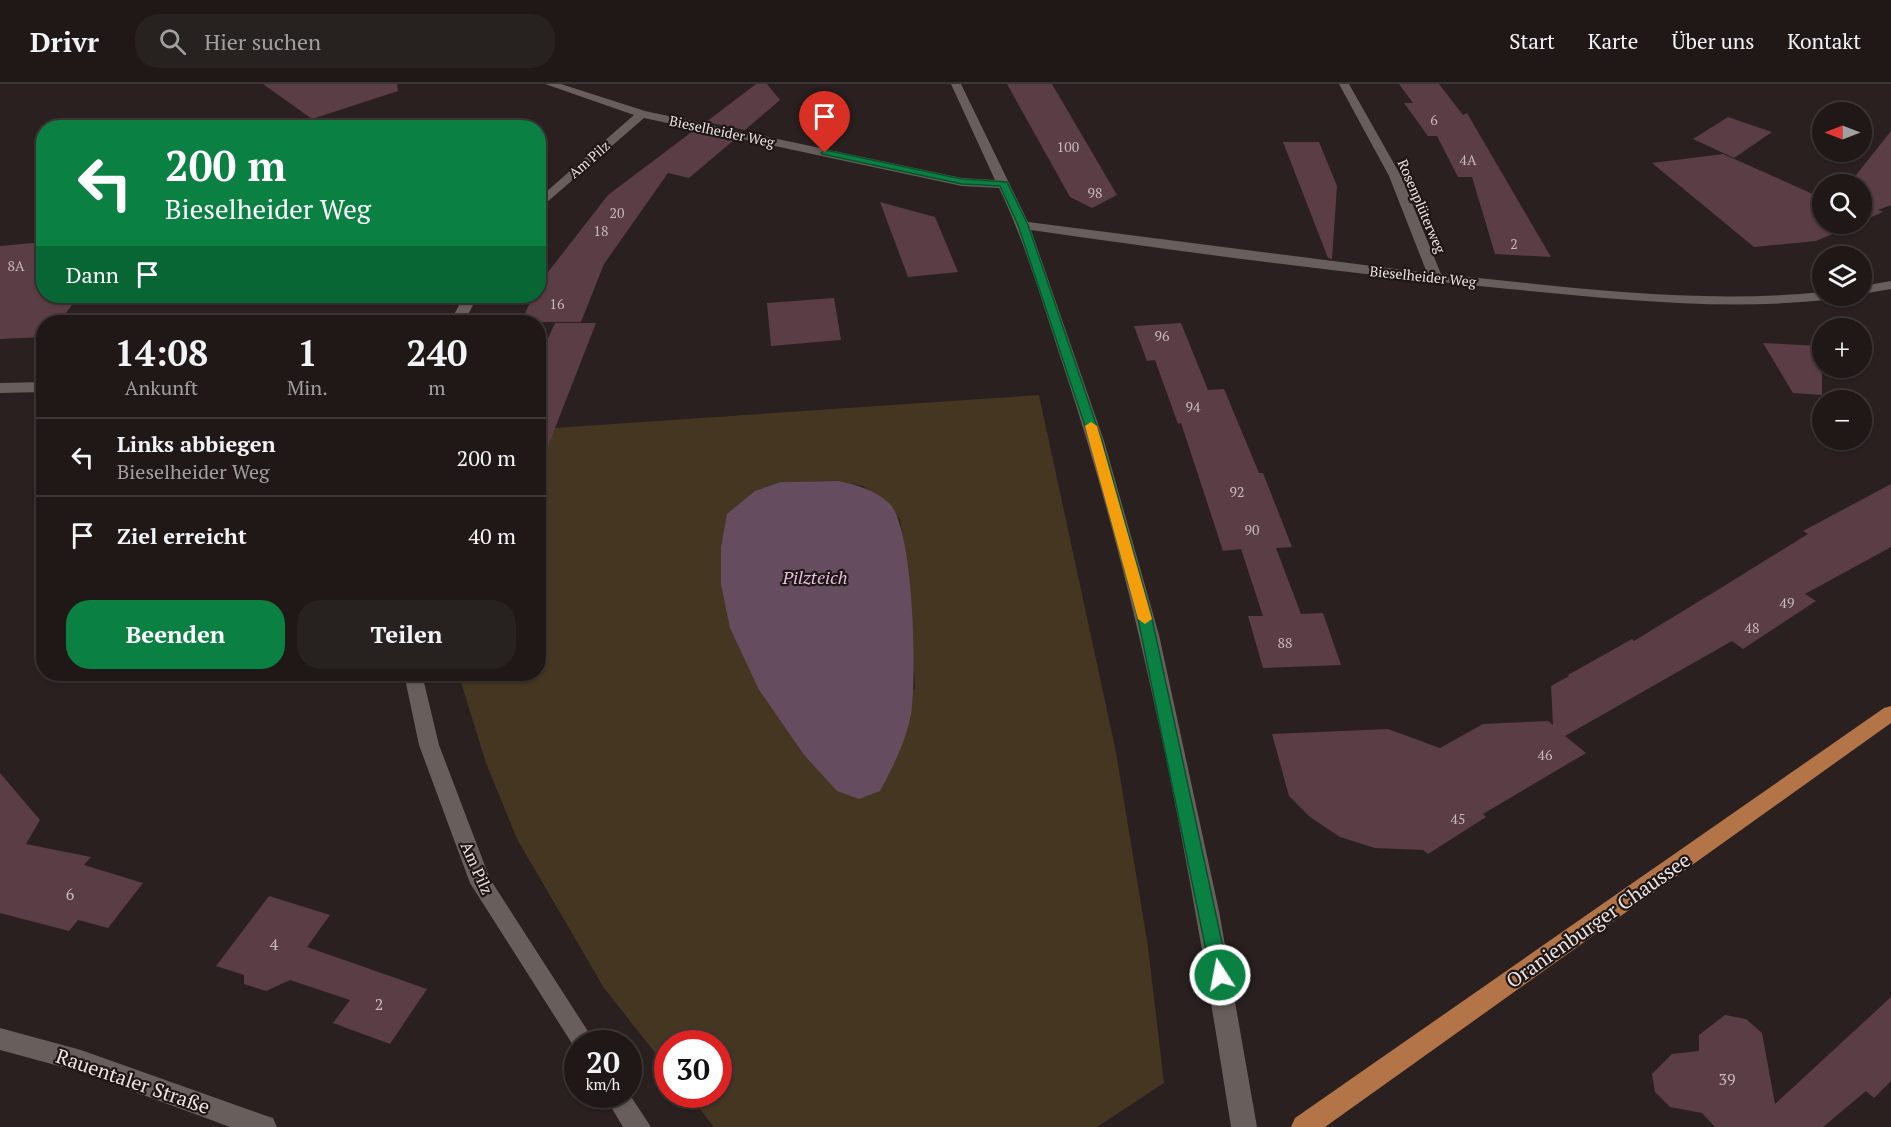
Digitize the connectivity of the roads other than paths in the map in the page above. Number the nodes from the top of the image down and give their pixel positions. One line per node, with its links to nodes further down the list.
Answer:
1 (550, 84): 4 (street, Bieselheider Weg)
2 (956, 84): 5 (street)
3 (1344, 84): 8 (street, Rosenplüterweg)
4 (642, 114): 5 (street, Bieselheider Weg); 6 (street, Am Pilz)
5 (1003, 184): 7 (street)
6 (546, 199)
7 (1023, 225): 8 (street, Bieselheider Weg); 21 (street)
8 (1436, 278): 11 (street, Bieselheider Weg)
9 (1891, 285): 10 (street)
10 (1872, 288)
11 (1812, 297)
12 (36, 387): 13 (street)
13 (0, 388)
14 (415, 681): 16 (street, Am Pilz)
15 (1891, 713): 22 (main road, Oranienburger Chaussee)
16 (574, 1030)
17 (0, 1039): 19 (street, Rauentaler Straße)
18 (625, 1108): 20 (street)
19 (264, 1127)
20 (638, 1127)
21 (1244, 1127)
22 (1304, 1127)

